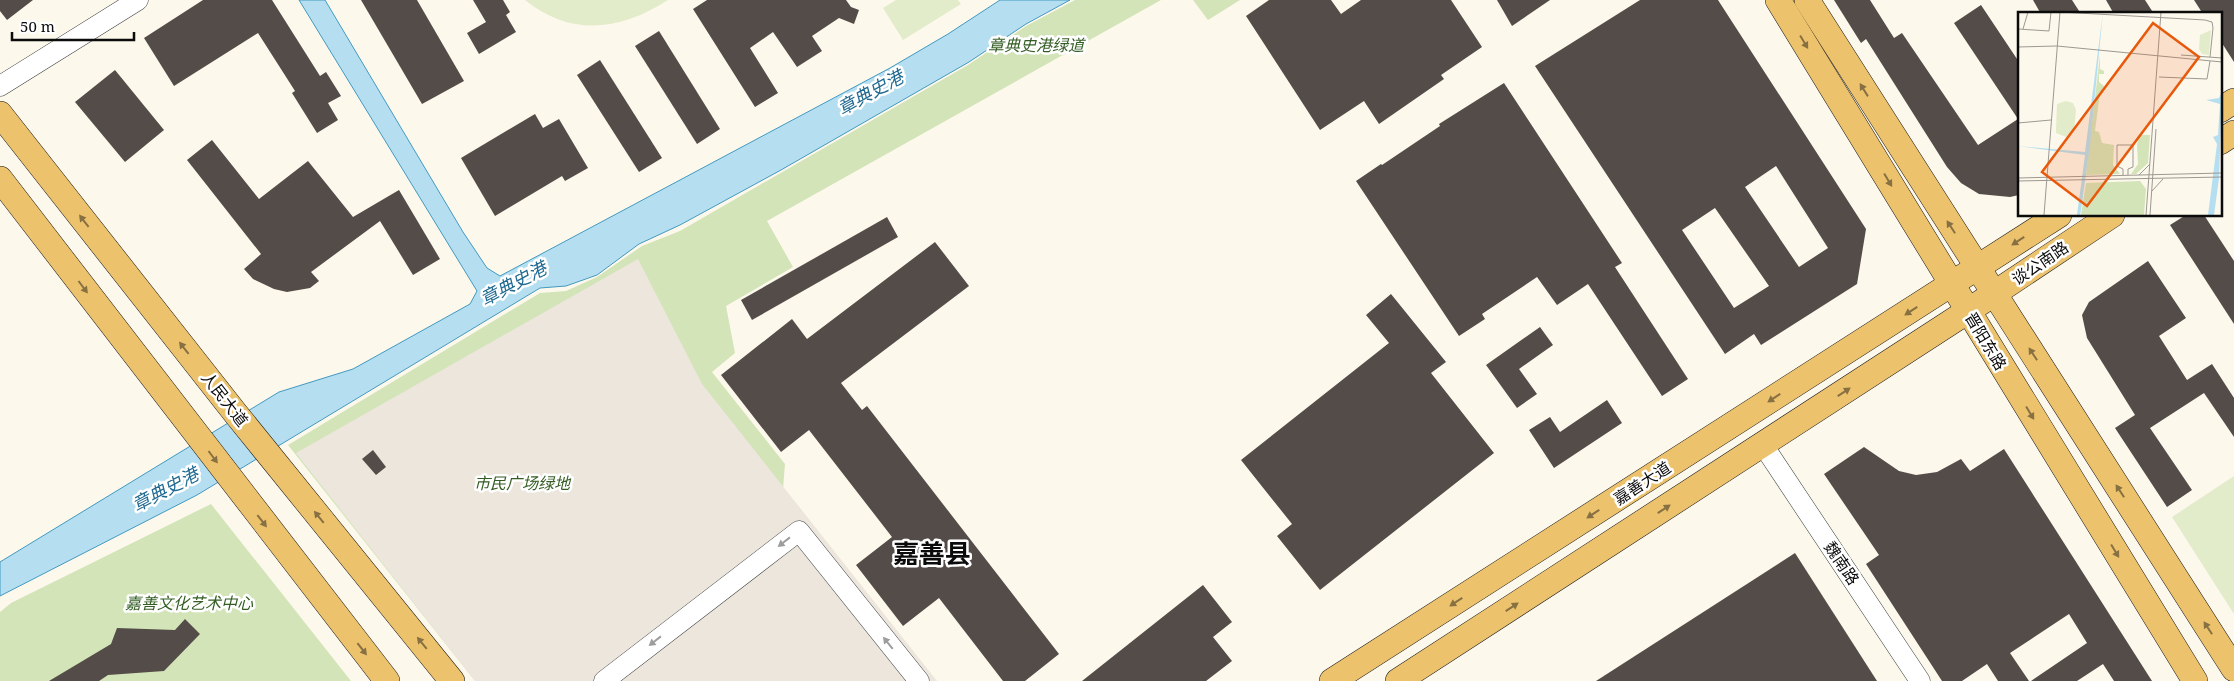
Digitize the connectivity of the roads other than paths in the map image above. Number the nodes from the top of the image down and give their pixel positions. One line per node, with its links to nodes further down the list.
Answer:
1 (138, 0): 4 (street)
2 (1778, 0): 14 (main road, 晋阳东路, one-way to 14)
3 (1807, 0): 13 (main road, 晋阳东路, one-way to 3)
4 (0, 86)
5 (2234, 101): 6 (main road)
6 (2222, 109)
7 (0, 114): 20 (main road, 人民大道, one-way to 7)
8 (2234, 133): 9 (main road)
9 (2222, 141)
10 (0, 179): 19 (main road, one-way to 19)
11 (2057, 216): 13 (main road, 谈公南路, one-way to 13)
12 (2111, 216): 15 (main road, 谈公南路)
13 (1977, 268): 14 (main road, 谈公南路); 15 (main road, 晋阳东路)
14 (1952, 284): 16 (main road, 晋阳东路); 23 (main road, 嘉善大道, one-way to 23)
15 (1994, 294): 16 (main road, 谈公南路); 18 (main road, 晋阳东路, one-way to 15)
16 (1968, 311): 17 (main road, 嘉善大道, one-way to 16); 26 (main road, 晋阳东路, one-way to 26)
17 (1763, 445): 24 (main road, 嘉善大道, one-way to 17); 25 (street, 魏南路)
18 (2234, 669)
19 (387, 681)
20 (452, 681)
21 (604, 681): 22 (street, one-way to 21)
22 (919, 681)
23 (1332, 681)
24 (1398, 681)
25 (1920, 681)
26 (2195, 681)

